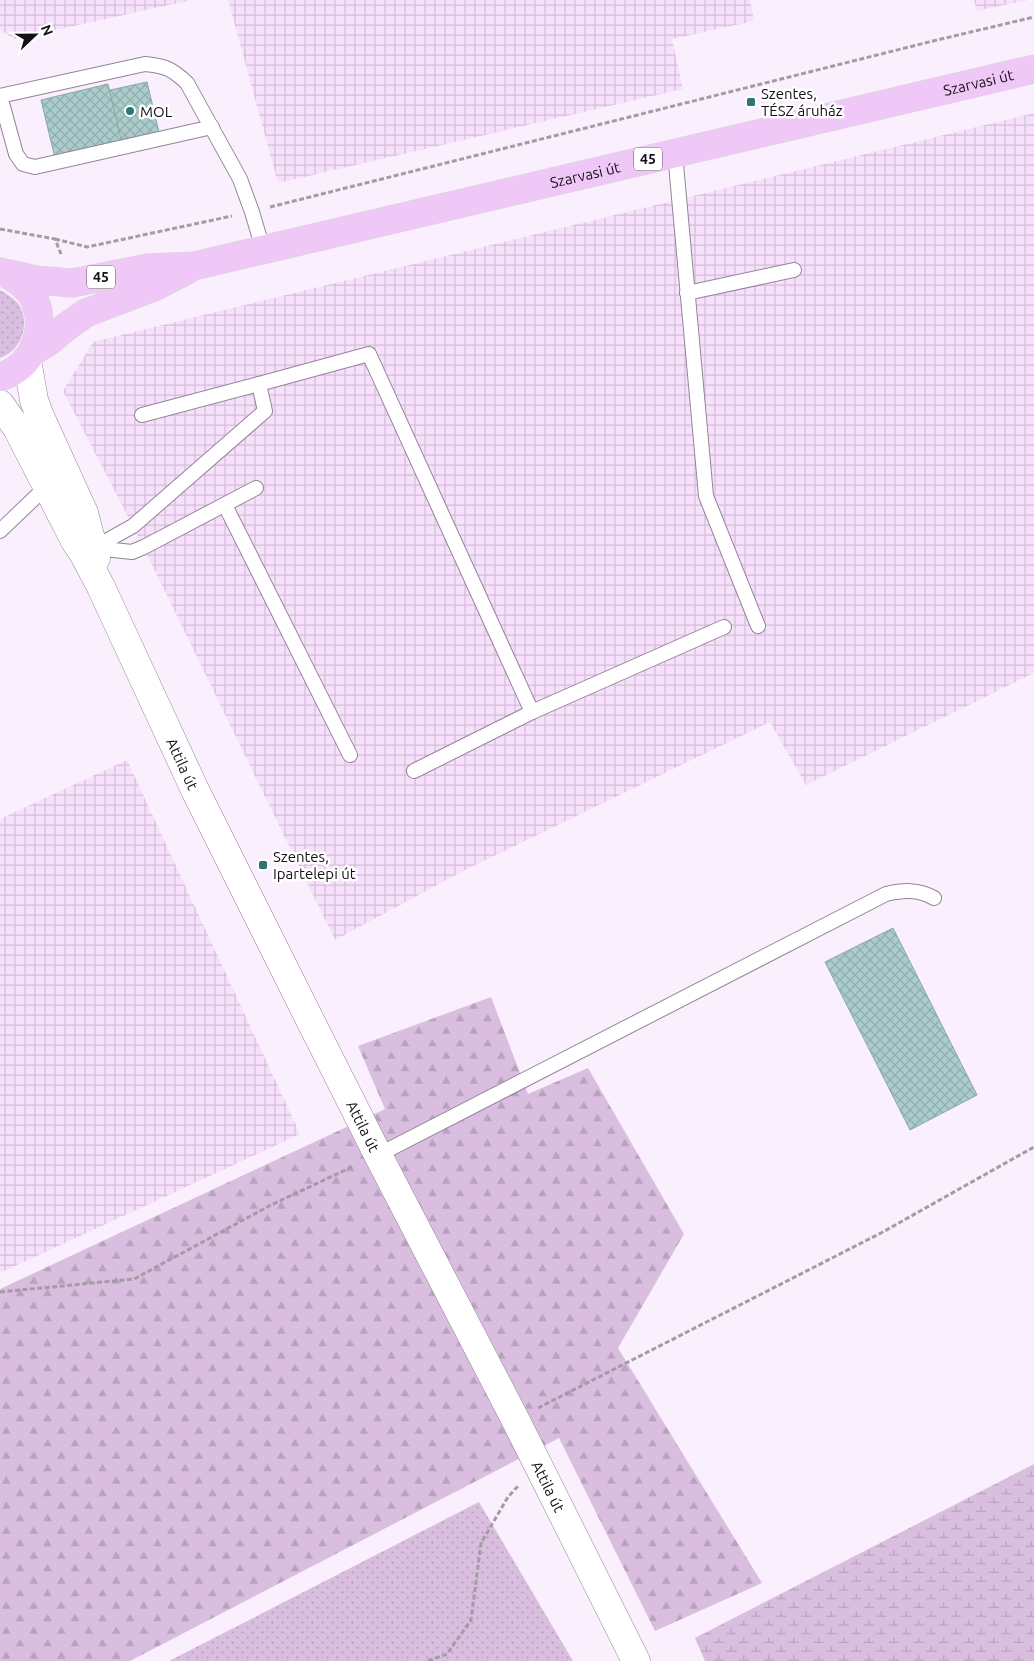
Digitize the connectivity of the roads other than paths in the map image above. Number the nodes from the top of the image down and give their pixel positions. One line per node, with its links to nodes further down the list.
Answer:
1 (1034, 69): 4 (main road, Szarvasi út / 45)
2 (0, 96): 3 (lane); 3 (lane)
3 (212, 127): 5 (lane)
4 (675, 153): 5 (main road, Szarvasi út / 45); 9 (lane)
5 (263, 249): 6 (main road, Szarvasi út / 45)
6 (194, 266): 8 (main road, 45); 10 (main road, 45)
7 (794, 270): 9 (lane)
8 (4, 273): 10 (main road, 45)
9 (687, 293): 20 (lane)
10 (30, 355): 11 (main road, 45); 19 (main road, Attila út)
11 (0, 377)
12 (259, 384): 14 (lane); 19 (lane); 22 (lane)
13 (0, 404): 15 (main road, Attila út)
14 (142, 415)
15 (46, 486): 18 (lane); 19 (main road, Attila út)
16 (256, 488): 17 (lane)
17 (225, 504): 19 (lane); 23 (lane)
18 (0, 531)
19 (89, 550): 26 (main road, Attila út)
20 (758, 626)
21 (724, 627): 22 (lane)
22 (532, 712): 24 (lane)
23 (350, 755)
24 (414, 771)
25 (934, 898): 26 (lane)
26 (378, 1155): 27 (main road, Attila út)
27 (636, 1661)

